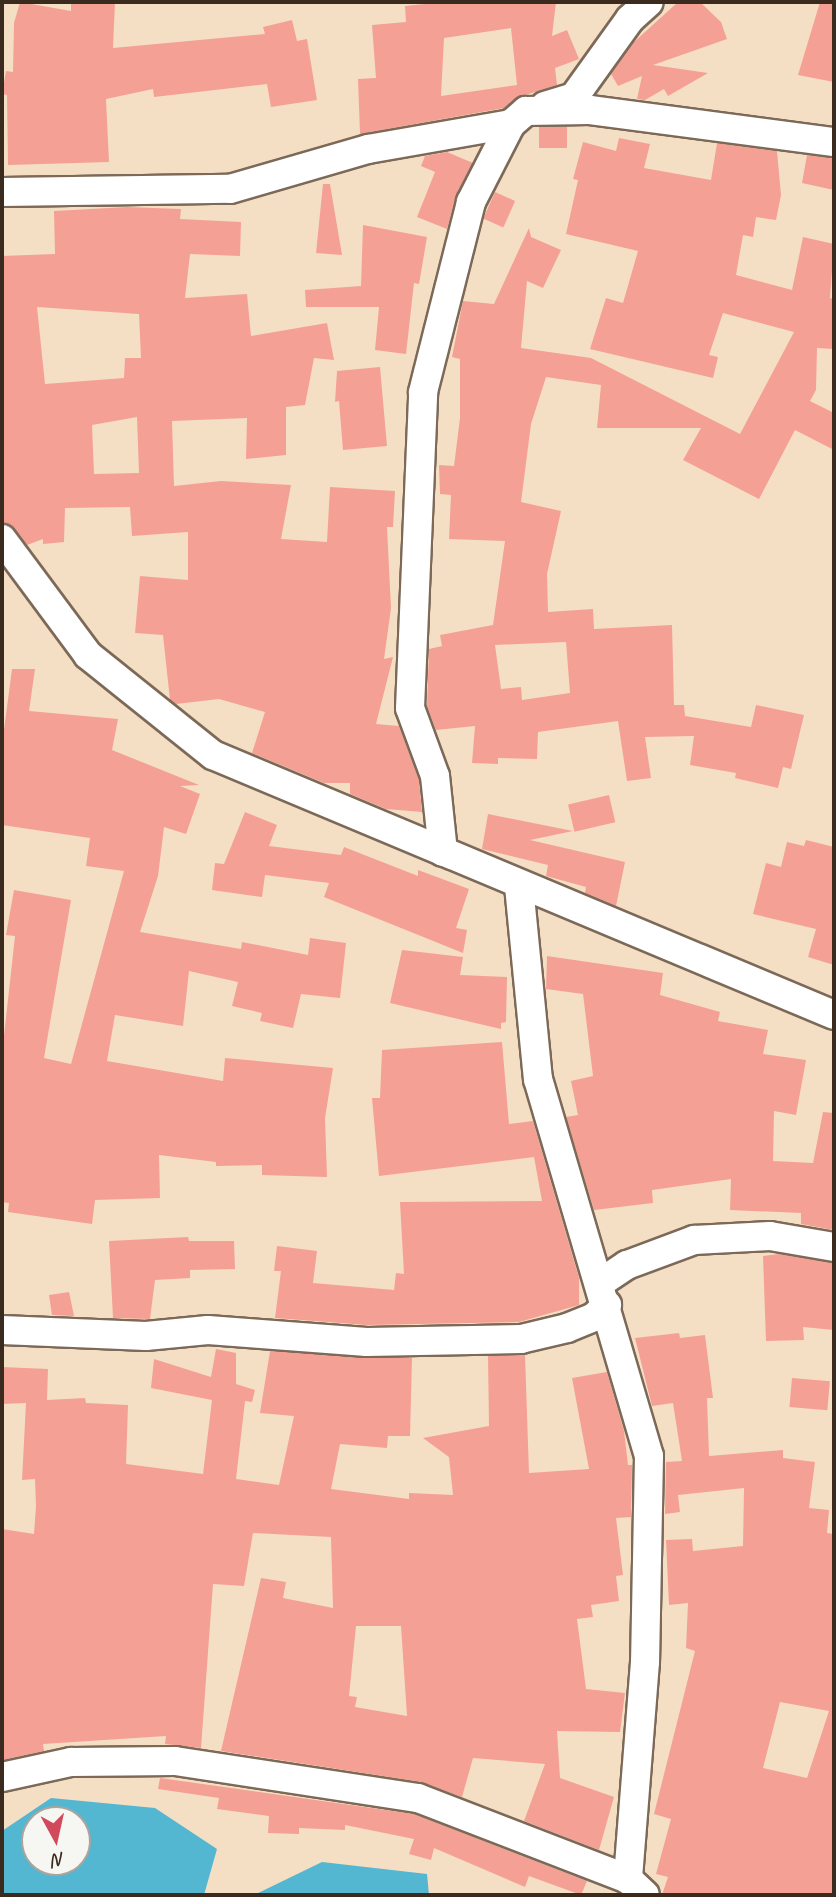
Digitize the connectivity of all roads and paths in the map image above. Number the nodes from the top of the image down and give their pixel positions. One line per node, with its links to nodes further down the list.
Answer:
1 (649, 2): 2 (street)
2 (518, 118): 3 (street); 4 (street); 6 (street)
3 (834, 142)
4 (2, 192)
5 (2, 539): 6 (street)
6 (443, 852): 7 (street)
7 (519, 886): 8 (street); 10 (street)
8 (834, 1015)
9 (834, 1247): 10 (street)
10 (603, 1294): 11 (street); 13 (street)
11 (2, 1331)
12 (2, 1777): 13 (street)
13 (637, 1887)

